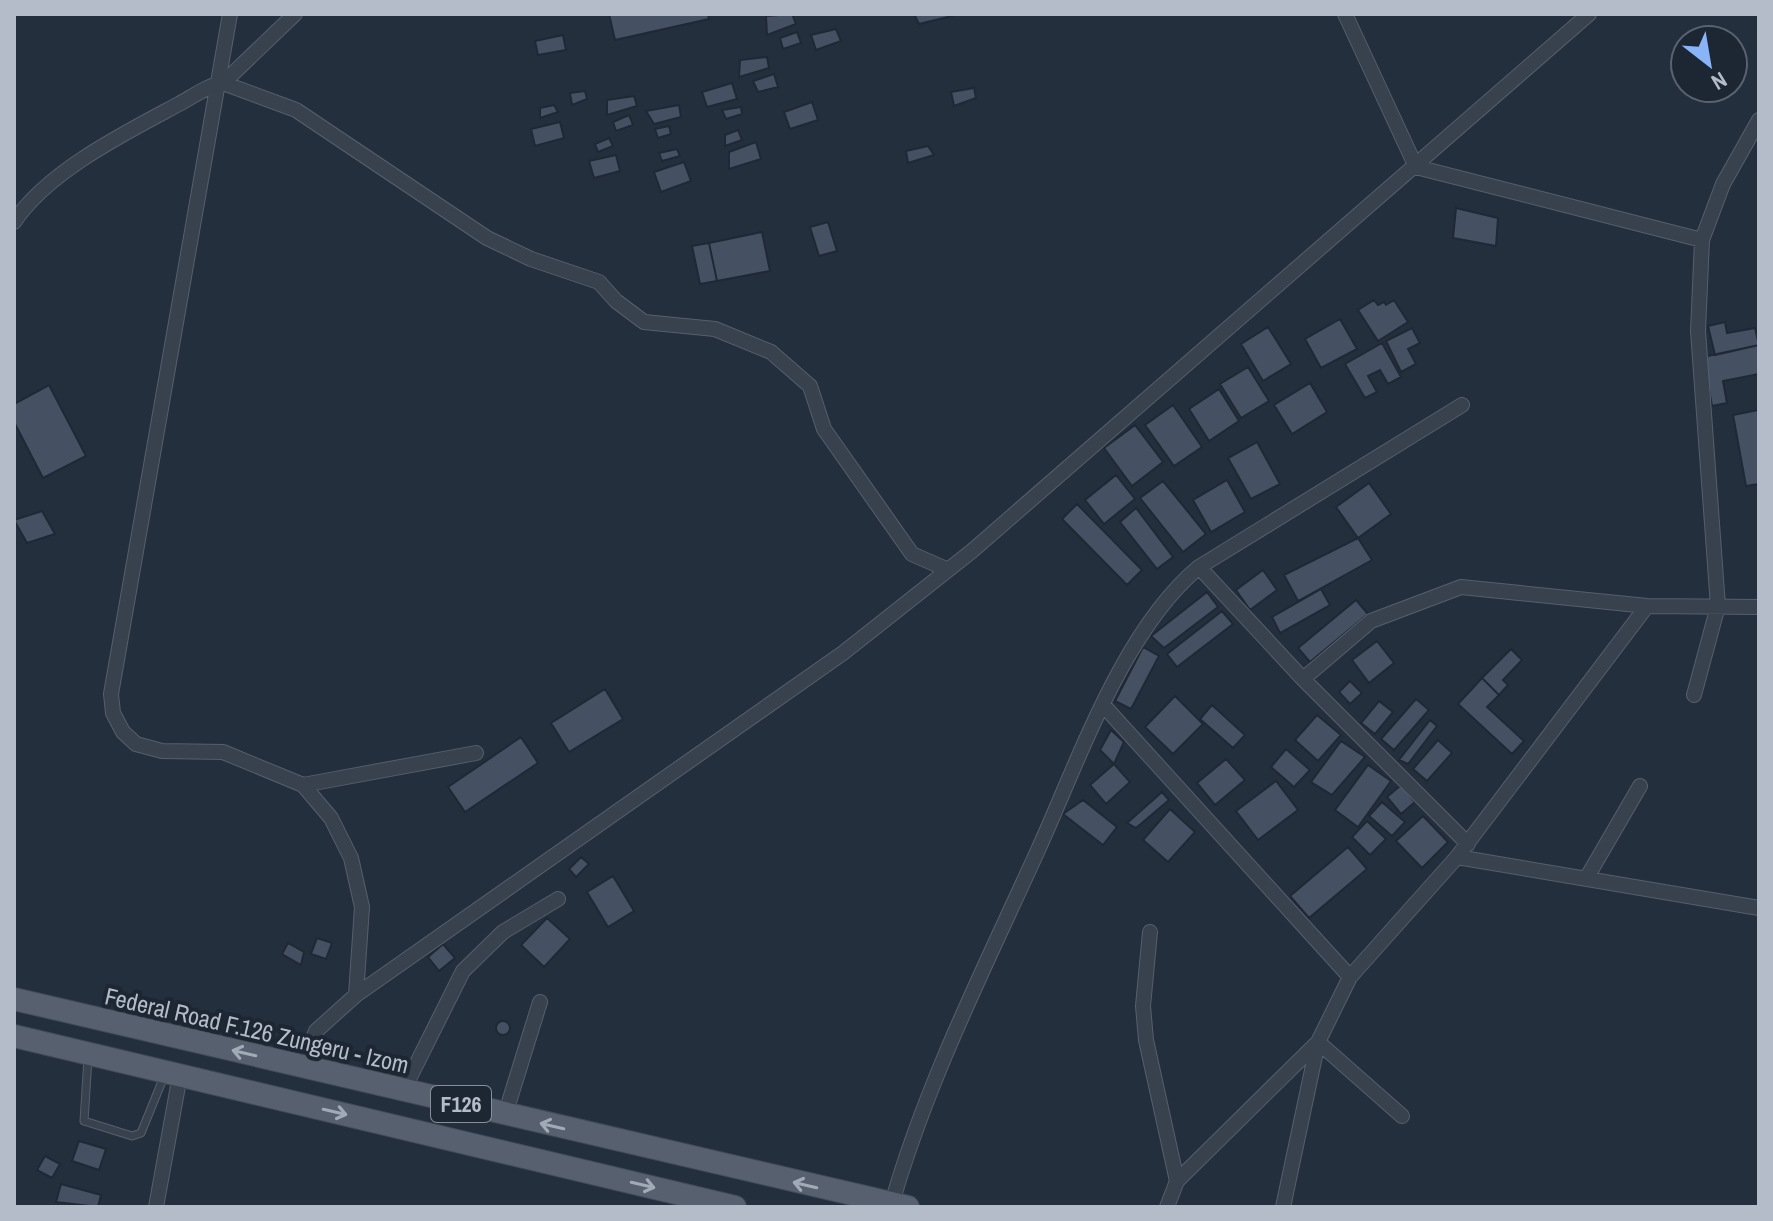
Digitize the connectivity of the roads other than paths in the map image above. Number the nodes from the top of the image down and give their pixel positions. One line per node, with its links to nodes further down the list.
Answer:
1 (230, 14): 5 (street)
2 (295, 14): 5 (street)
3 (1345, 14): 7 (street)
4 (1589, 14): 7 (street)
5 (221, 83): 8 (street); 12 (street); 20 (street)
6 (1759, 120): 9 (street)
7 (1416, 167): 9 (street); 12 (street)
8 (14, 222)
9 (1702, 240): 14 (street)
10 (1462, 405): 11 (street)
11 (1199, 567): 16 (street); 18 (street)
12 (946, 569): 29 (street)
13 (1647, 606): 14 (street); 16 (street); 22 (street)
14 (1718, 606): 15 (street); 17 (street)
15 (1759, 607)
16 (1303, 679): 22 (street)
17 (1694, 695)
18 (1104, 706): 28 (street); 41 (street)
19 (476, 753): 20 (street)
20 (303, 785): 29 (street)
21 (1640, 786): 24 (street)
22 (1468, 844): 23 (street)
23 (1457, 857): 24 (street); 28 (street)
24 (1586, 879): 26 (street)
25 (558, 899): 37 (street)
26 (1759, 908)
27 (1150, 932): 40 (street)
28 (1350, 977): 33 (street)
29 (356, 995): 35 (street)
30 (14, 999): 35 (main road, Federal Road F.126 Zungeru - Izom / F126, one-way to 30)
31 (540, 1002): 38 (street)
32 (14, 1036): 34 (main road, F126)
33 (1318, 1042): 39 (street); 40 (street); 45 (street)
34 (89, 1054): 36 (main road, F126); 36 (lane)
35 (301, 1067): 37 (main road, Federal Road F.126 Zungeru - Izom / F126)
36 (173, 1073): 42 (street); 43 (main road, F126, one-way to 43)
37 (403, 1091): 38 (main road, Federal Road F.126 Zungeru - Izom / F126)
38 (505, 1115): 41 (main road, Federal Road F.126 Zungeru - Izom / F126, one-way to 38)
39 (1402, 1116)
40 (1177, 1181): 44 (street)
41 (900, 1205)
42 (156, 1207)
43 (735, 1207)
44 (1167, 1207)
45 (1283, 1207)

